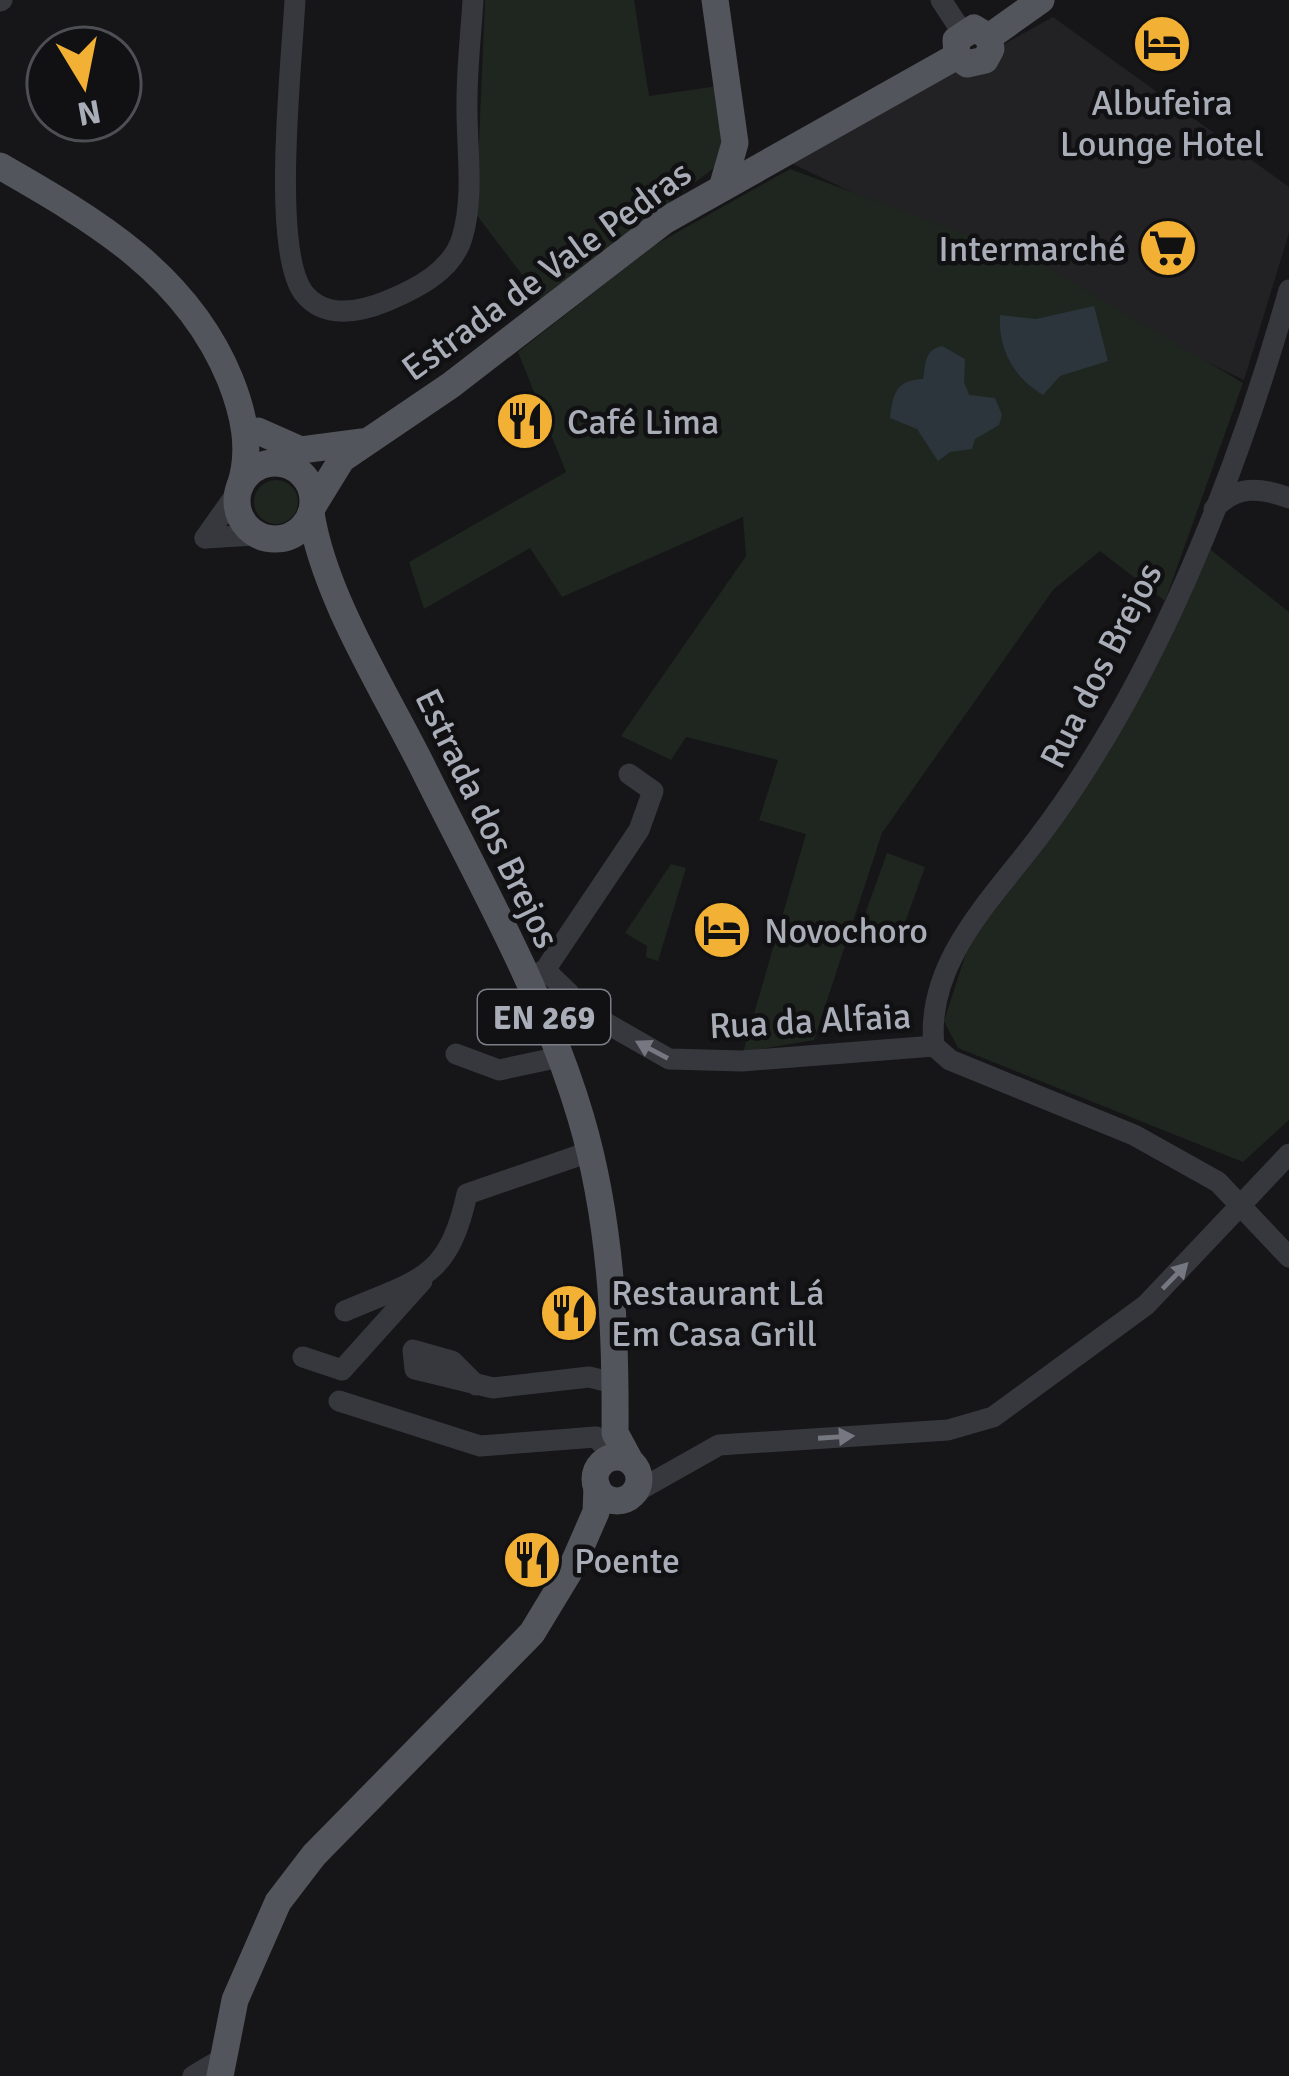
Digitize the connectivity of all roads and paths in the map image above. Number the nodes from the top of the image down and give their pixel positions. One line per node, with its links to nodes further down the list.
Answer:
1 (295, 0): 2 (street)
2 (473, 0)
3 (715, 0): 10 (main road)
4 (726, 0): 8 (main road)
5 (941, 0): 7 (street)
6 (1041, 0): 7 (main road, Estrada de Vale Pedras)
7 (969, 42): 8 (main road, Estrada de Vale Pedras)
8 (785, 150): 10 (main road, Estrada de Vale Pedras)
9 (4, 178): 12 (main road, EN 269)
10 (722, 188): 15 (main road, Estrada de Vale Pedras)
11 (1289, 290): 14 (street, Rua dos Brejos)
12 (239, 401): 13 (main road, EN 269); 19 (main road, EN 269)
13 (258, 431): 15 (main road); 16 (main road, EN 269)
14 (1243, 434): 17 (street, Rua dos Brejos); 18 (street)
15 (367, 441): 16 (main road, Estrada de Vale Pedras); 20 (main road, Estrada de Vale Pedras)
16 (284, 465): 19 (main road); 20 (main road, EN 269)
17 (1228, 475): 18 (street); 21 (street, Rua dos Brejos)
18 (1265, 488): 21 (street)
19 (238, 490): 22 (main road, EN 269); 22 (street)
20 (312, 509): 22 (main road); 23 (main road, Estrada dos Brejos / EN 269)
21 (1211, 512): 28 (street, Rua dos Brejos)
22 (262, 537): 23 (main road, Estrada dos Brejos / EN 269)
23 (357, 635): 25 (main road, Estrada dos Brejos / EN 269)
24 (629, 775): 25 (street)
25 (536, 974): 26 (street); 27 (main road, Estrada dos Brejos / EN 269)
26 (571, 1003): 27 (street); 28 (street, Rua da Alfaia, one-way to 26)
27 (549, 1028): 30 (main road, Estrada dos Brejos / EN 269)
28 (934, 1046): 33 (street, Rua da Alfaia)
29 (456, 1054): 30 (street)
30 (560, 1057): 31 (main road, Estrada dos Brejos / EN 269)
31 (589, 1152): 35 (street); 38 (main road, Estrada dos Brejos / EN 269)
32 (1289, 1154): 33 (street)
33 (1239, 1208): 34 (street, Rua da Alfaia); 41 (street, one-way to 33)
34 (1289, 1257)
35 (426, 1276): 36 (street); 37 (street)
36 (345, 1311)
37 (303, 1357)
38 (614, 1384): 39 (street); 41 (main road, EN 269)
39 (476, 1385)
40 (339, 1401): 41 (street)
41 (624, 1474): 42 (main road, EN 269)
42 (220, 2068): 43 (street)
43 (193, 2076)

